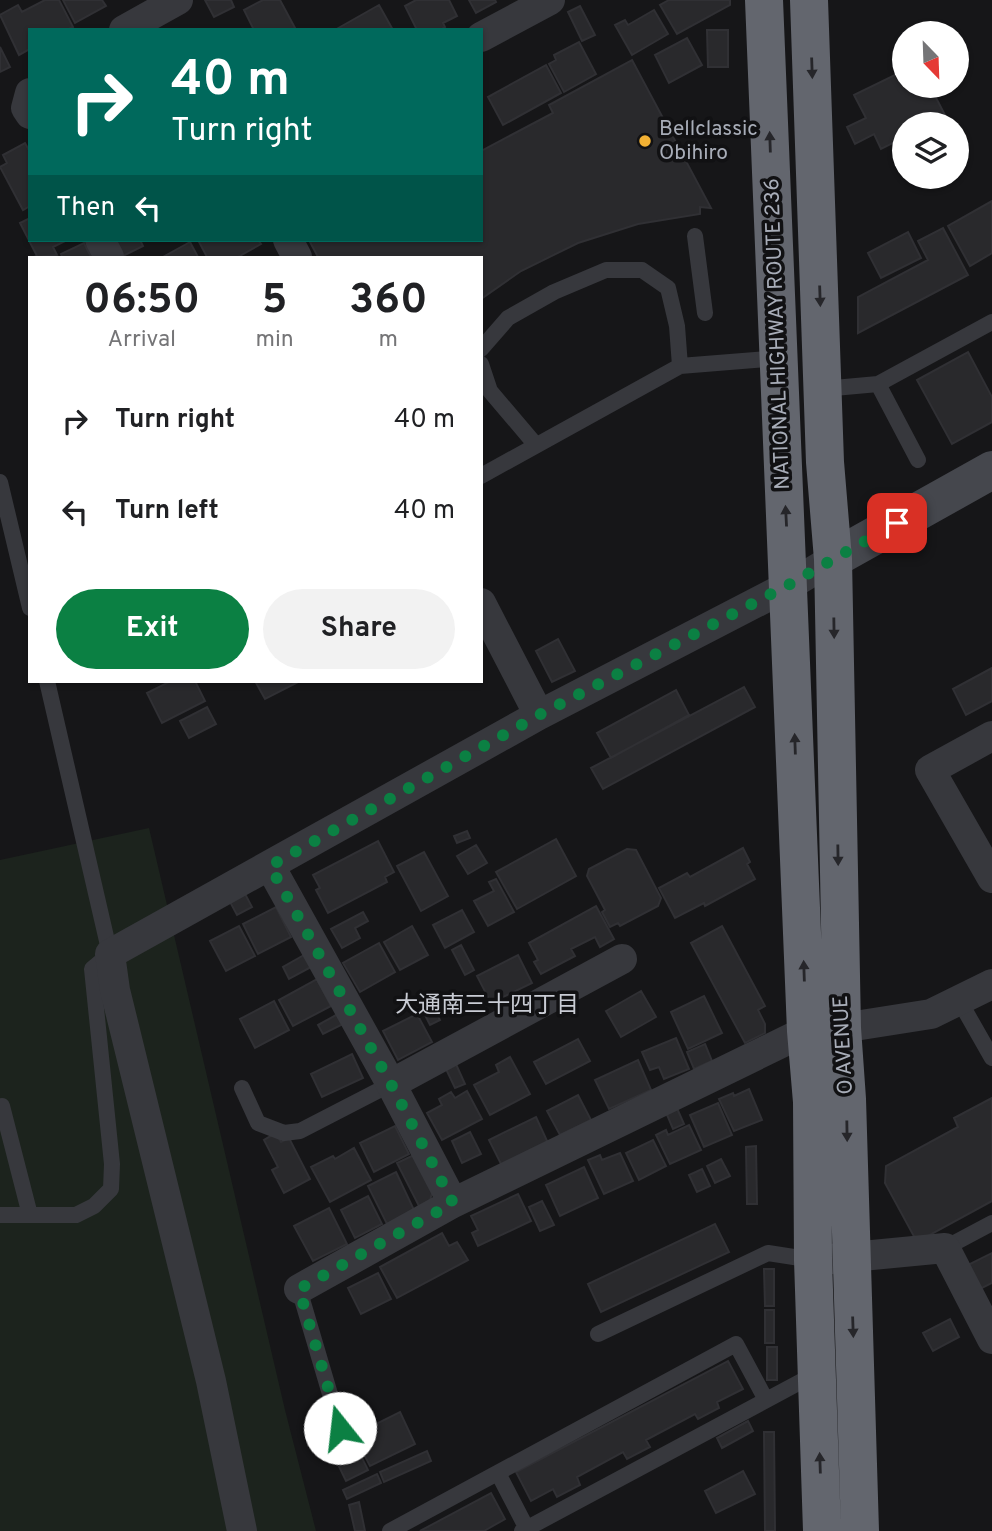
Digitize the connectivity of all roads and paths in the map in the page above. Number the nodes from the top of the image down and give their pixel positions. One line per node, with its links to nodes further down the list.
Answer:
1 (550, 0): 6 (street)
2 (764, 0): 11 (highway, NATIONAL HIGHWAY ROUTE 236, one-way to 2)
3 (809, 0): 15 (highway, NATIONAL HIGHWAY ROUTE 236, one-way to 15)
4 (167, 10): 5 (street)
5 (128, 28)
6 (483, 36)
7 (695, 236): 8 (lane)
8 (705, 313)
9 (992, 321): 14 (lane)
10 (483, 347): 12 (lane)
11 (779, 358): 12 (lane); 22 (highway, NATIONAL HIGHWAY ROUTE 236, one-way to 11)
12 (680, 366): 16 (lane)
13 (483, 370): 16 (lane)
14 (878, 384): 15 (lane); 17 (lane)
15 (823, 389): 21 (highway, NATIONAL HIGHWAY ROUTE 236)
16 (535, 444): 19 (lane)
17 (918, 460)
18 (992, 470): 21 (main road)
19 (483, 475)
20 (0, 482): 23 (lane)
21 (833, 559): 22 (street); 34 (highway, O AVENUE, one-way to 34)
22 (790, 584): 26 (street); 34 (highway, O AVENUE, one-way to 22)
23 (28, 600)
24 (483, 607): 26 (street)
25 (47, 683): 30 (lane)
26 (539, 715): 28 (street)
27 (992, 736): 29 (street)
28 (270, 866): 30 (street); 36 (street)
29 (992, 878)
30 (110, 954): 41 (lane); 53 (street)
31 (622, 958): 36 (street)
32 (992, 984): 33 (street)
33 (959, 1000): 34 (street); 35 (lane)
34 (824, 1030): 39 (street); 44 (highway, O AVENUE)
35 (992, 1058)
36 (391, 1084): 37 (lane); 39 (street)
37 (242, 1088)
38 (2, 1106): 41 (lane)
39 (453, 1203): 45 (street)
40 (0, 1215): 41 (lane)
41 (30, 1215)
42 (992, 1223): 43 (lane)
43 (945, 1248): 44 (street); 47 (street)
44 (832, 1259): 46 (lane); 48 (highway, O AVENUE); 56 (highway, O AVENUE, one-way to 56)
45 (299, 1289): 50 (lane)
46 (598, 1334)
47 (992, 1339)
48 (817, 1373): 49 (lane); 55 (highway, O AVENUE, one-way to 48)
49 (766, 1400): 51 (lane); 52 (lane)
50 (340, 1428)
51 (498, 1473): 52 (lane); 54 (lane)
52 (525, 1530)
53 (242, 1531)
54 (390, 1531)
55 (822, 1531)
56 (860, 1531)

